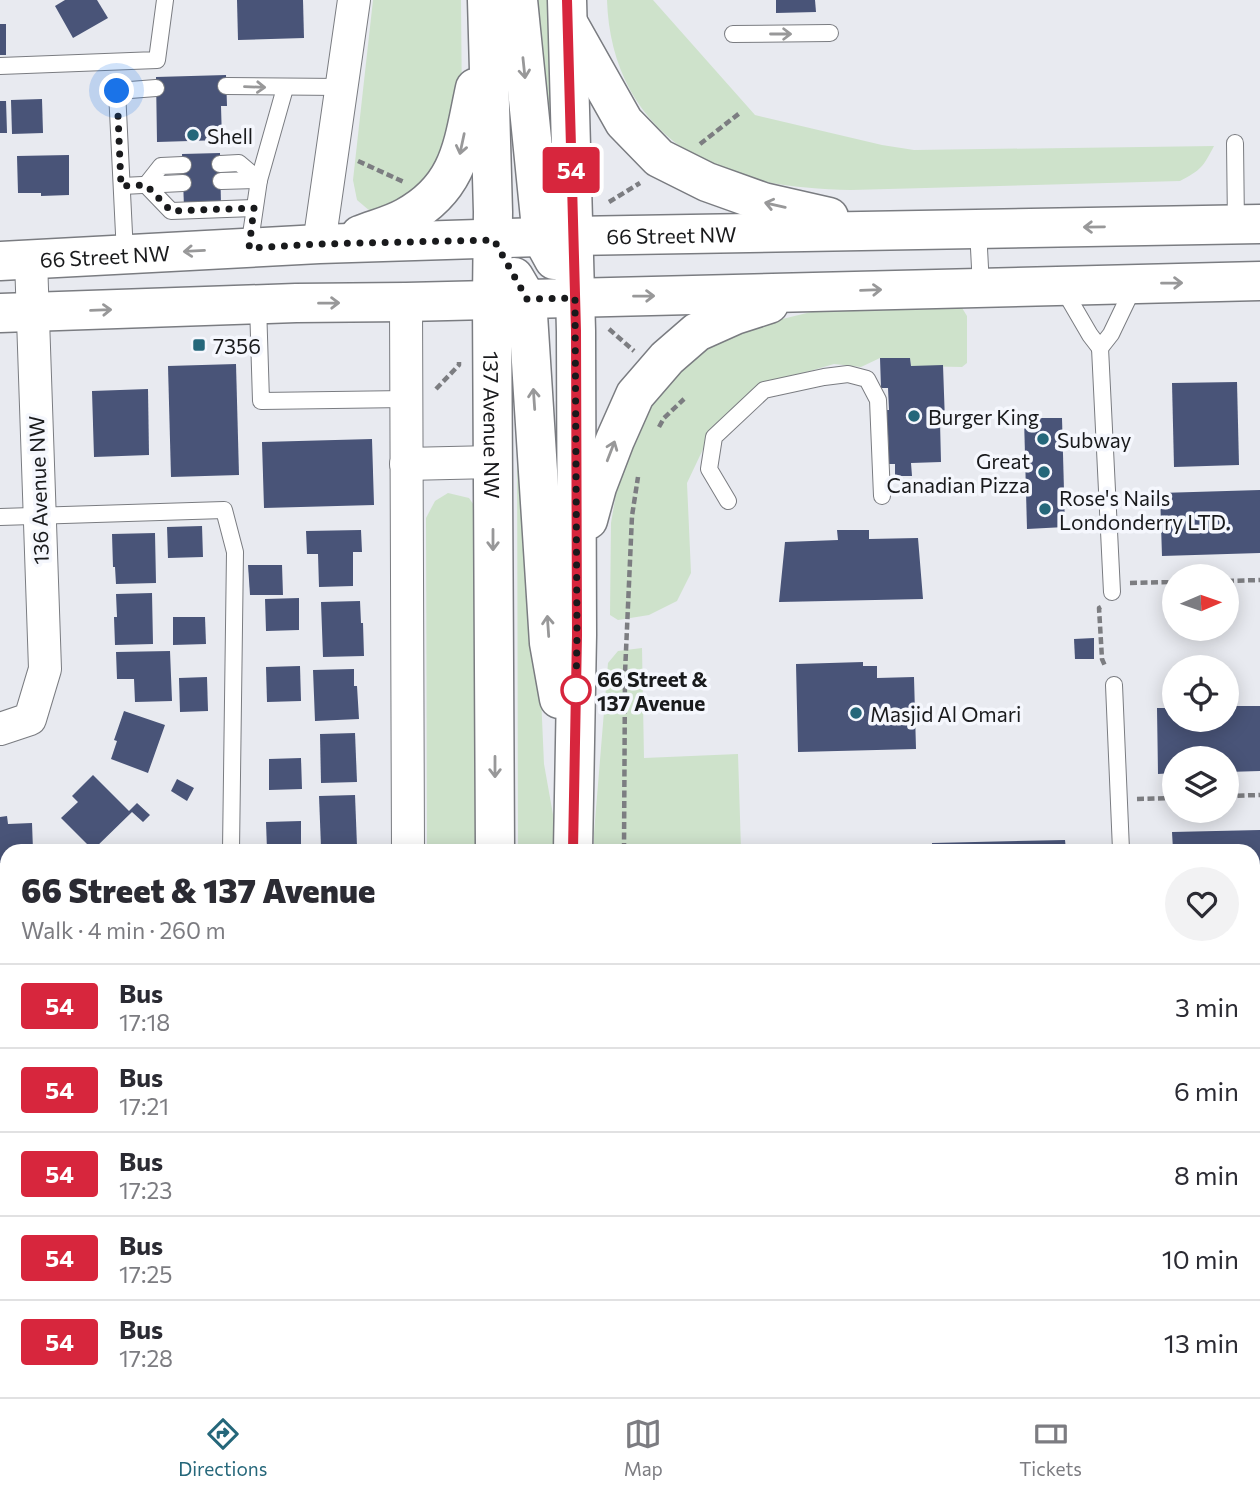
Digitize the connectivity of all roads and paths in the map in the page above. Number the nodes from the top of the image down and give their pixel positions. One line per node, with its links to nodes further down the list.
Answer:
1 (165, 0): 8 (lane)
2 (354, 0): 10 (street)
3 (518, 0): 31 (main road, one-way to 31)
4 (567, 11): 30 (main road, one-way to 4); 31 (main road)
5 (487, 15): 32 (main road, 137 Avenue NW); 33 (main road, one-way to 33)
6 (830, 33): 7 (lane, one-way to 6)
7 (733, 34)
8 (0, 65)
9 (226, 86): 12 (lane, one-way to 12)
10 (341, 87): 12 (lane); 33 (street)
11 (156, 88): 25 (lane)
12 (285, 88): 19 (lane)
13 (741, 112): 15 (path)
14 (1235, 143): 28 (lane)
15 (693, 148)
16 (355, 161): 23 (path)
17 (220, 164): 19 (lane)
18 (183, 165): 24 (lane)
19 (259, 180): 20 (lane); 27 (lane)
20 (221, 181)
21 (642, 182): 26 (path)
22 (183, 183): 24 (lane)
23 (405, 183)
24 (146, 185): 25 (lane); 27 (lane)
25 (121, 186): 35 (lane)
26 (599, 207)
27 (254, 208): 34 (lane)
28 (1248, 224): 29 (main road, 66 Street NW, one-way to 29)
29 (978, 229): 30 (main road, 66 Street NW); 40 (lane)
30 (889, 231): 31 (main road, 66 Street NW)
31 (557, 237): 32 (main road, 66 Street NW); 42 (main road)
32 (494, 240): 33 (main road, 66 Street NW); 43 (main road, 137 Avenue NW)
33 (327, 244): 34 (main road, 66 Street NW)
34 (249, 248): 35 (main road, 66 Street NW, one-way to 35)
35 (125, 254): 36 (main road, 66 Street NW)
36 (16, 261): 46 (street, 136 Avenue NW)
37 (1260, 281): 38 (main road, one-way to 37)
38 (1135, 284): 39 (main road); 48 (lane)
39 (1060, 285): 40 (main road); 48 (lane)
40 (981, 287): 41 (main road, one-way to 40)
41 (803, 293): 42 (main road, one-way to 41); 61 (main road, one-way to 41)
42 (575, 298): 43 (main road); 61 (main road)
43 (509, 300): 44 (main road); 54 (main road, 137 Avenue NW); 68 (main road, one-way to 43)
44 (406, 302): 45 (main road, one-way to 44); 52 (street)
45 (258, 305): 46 (main road, one-way to 45); 52 (lane)
46 (16, 313): 59 (street, 136 Avenue NW)
47 (606, 327): 49 (path)
48 (1100, 348): 65 (lane)
49 (635, 352)
50 (460, 357): 52 (path)
51 (684, 399): 53 (path)
52 (406, 410): 55 (street)
53 (654, 436)
54 (493, 462): 55 (street); 75 (main road, 137 Avenue NW, one-way to 75)
55 (407, 464): 74 (street)
56 (640, 468): 77 (path)
57 (882, 496): 58 (lane)
58 (728, 501)
59 (39, 516): 60 (lane); 67 (street, 136 Avenue NW); 73 (lane)
60 (0, 517)
61 (577, 563): 68 (main road)
62 (1260, 580): 63 (path)
63 (1239, 581)
64 (1162, 583): 65 (path)
65 (1112, 588): 66 (path)
66 (1115, 685): 72 (lane)
67 (0, 729)
68 (575, 790): 76 (main road)
69 (1260, 795): 70 (path)
70 (1239, 796)
71 (1162, 798): 72 (path)
72 (1119, 799): 78 (lane)
73 (231, 844)
74 (408, 844)
75 (495, 844)
76 (573, 844)
77 (624, 844)
78 (1121, 844)

